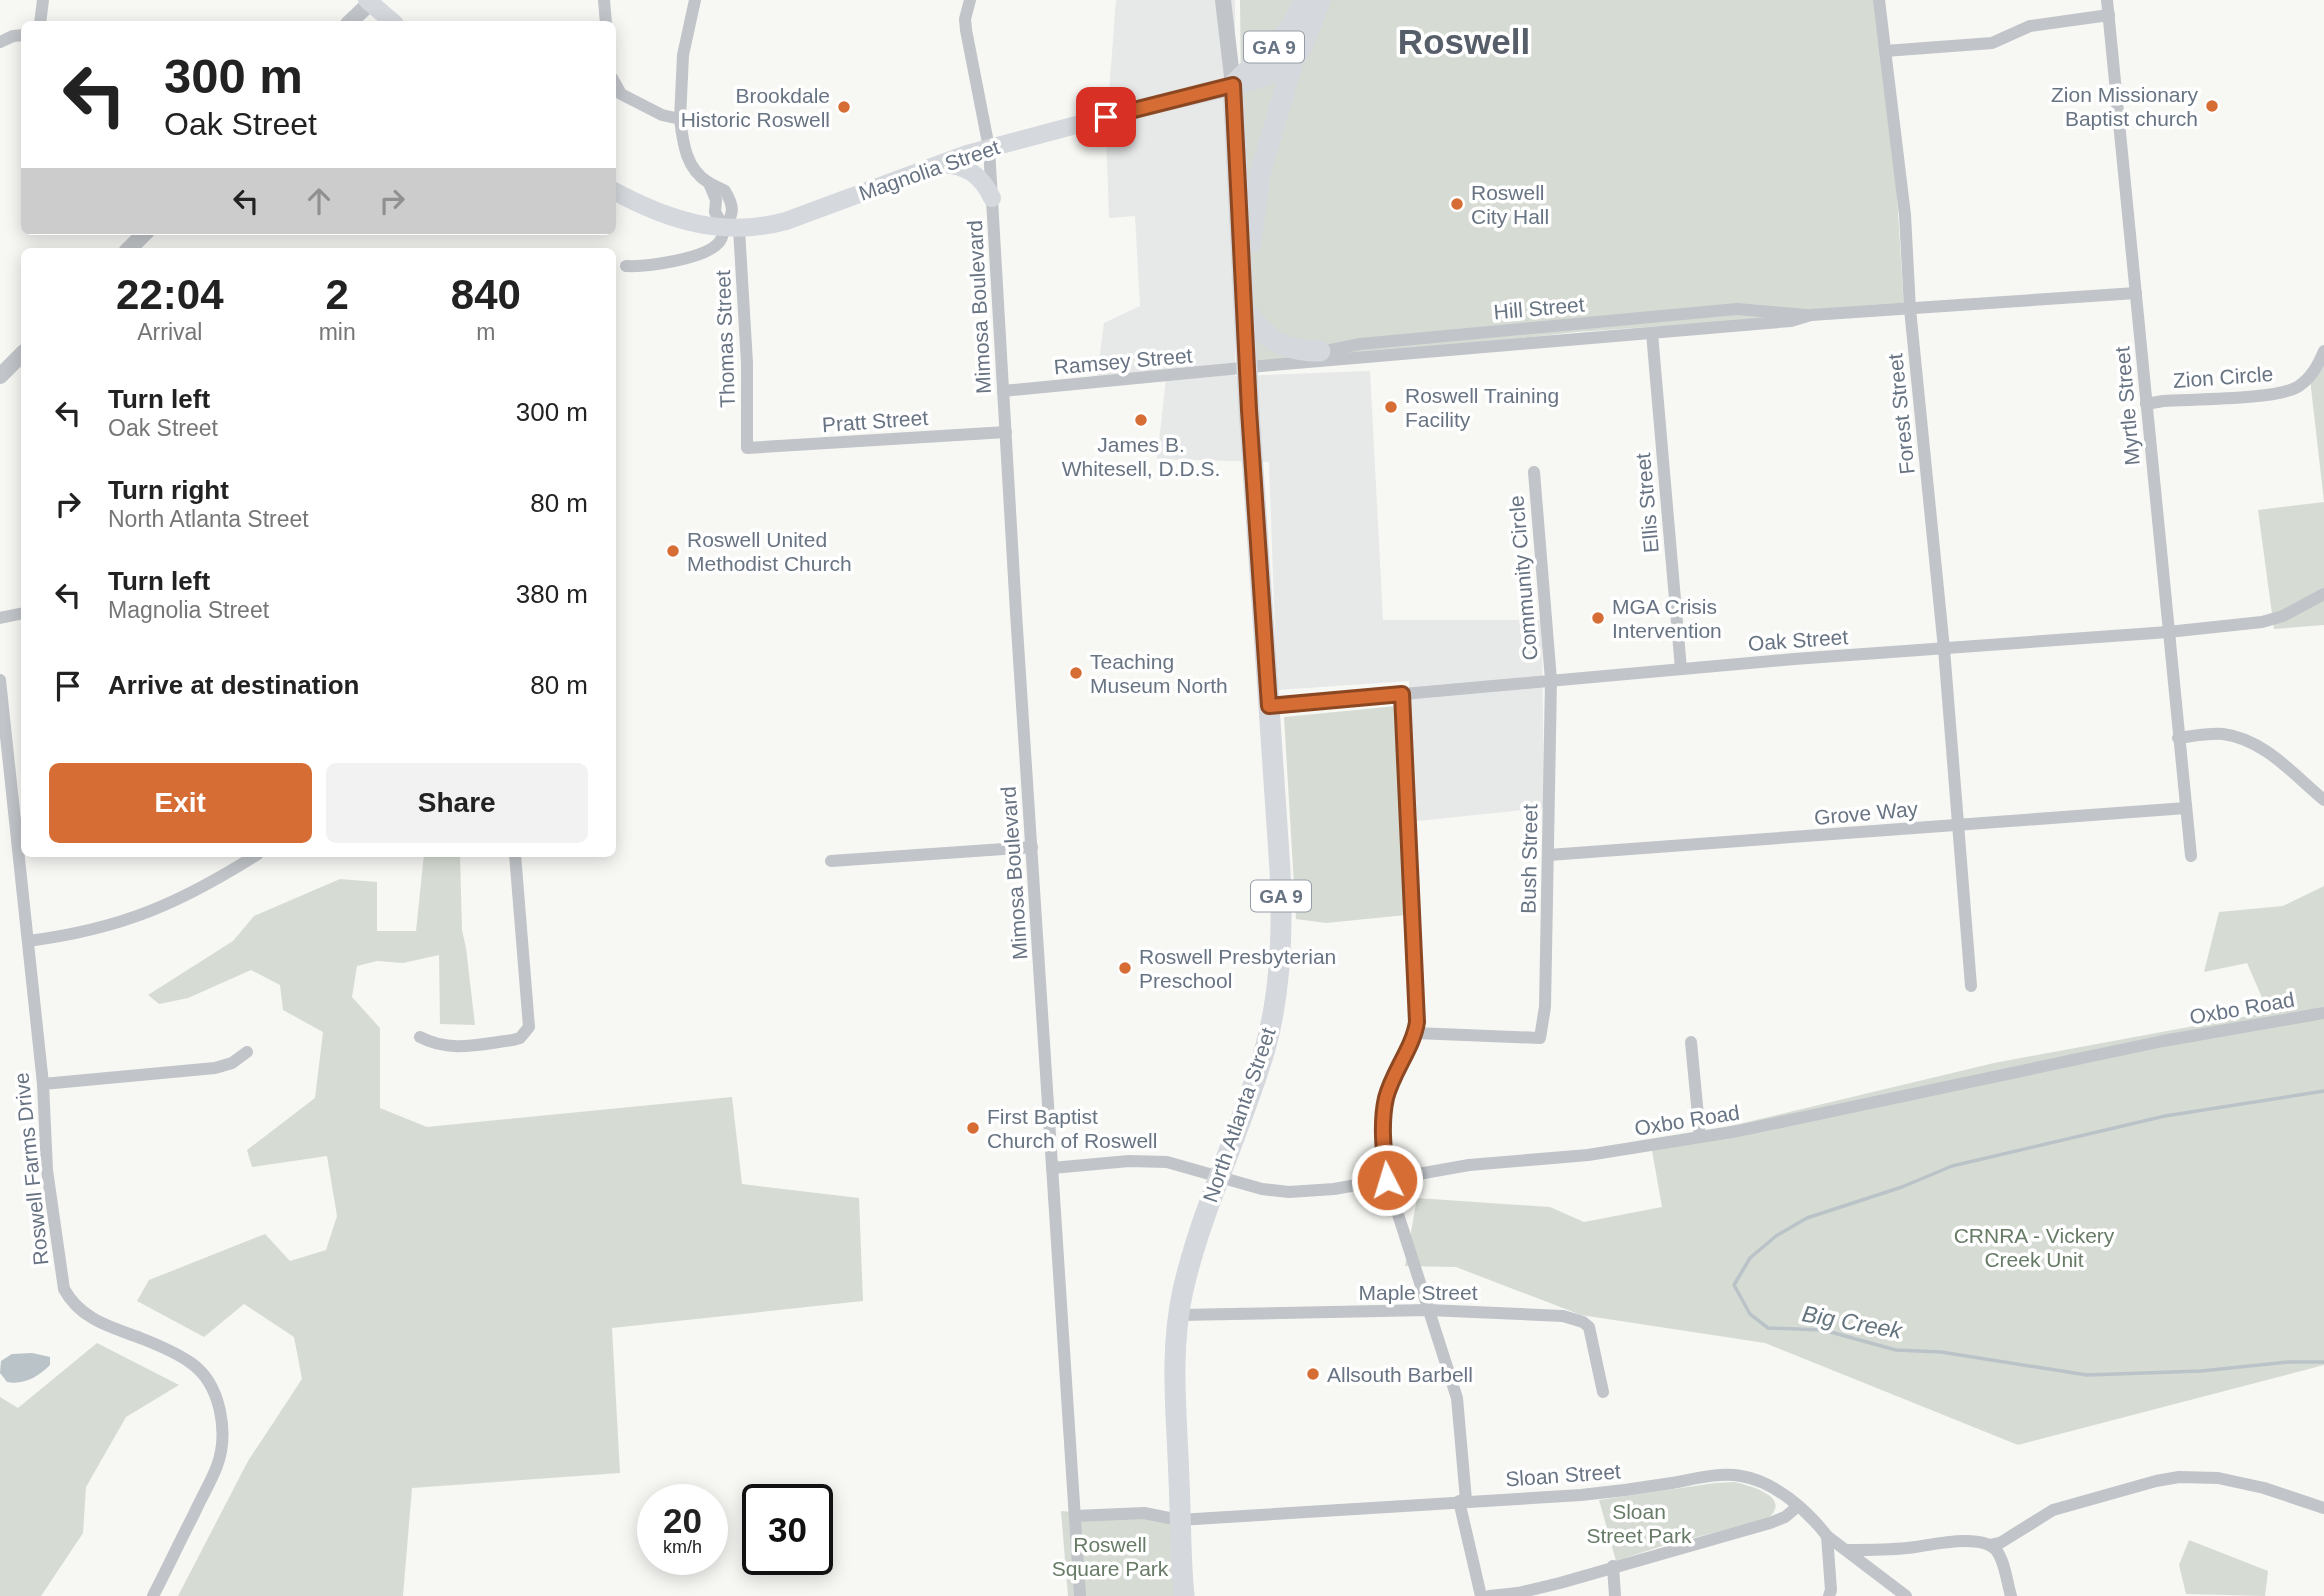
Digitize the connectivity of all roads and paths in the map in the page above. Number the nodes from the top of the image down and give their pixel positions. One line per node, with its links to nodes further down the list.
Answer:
1 (43, 0): 12 (street)
2 (604, 0): 15 (street)
3 (695, 0): 22 (street)
4 (970, 0): 23 (street, Mimosa Boulevard)
5 (1223, 0): 21 (street)
6 (1304, 0): 21 (highway, GA 9)
7 (1320, 0): 19 (highway, GA 9)
8 (1879, 0): 18 (street, Forest Street)
9 (2107, 0): 11 (street, Myrtle Street)
10 (368, 1): 13 (street); 14 (main road)
11 (2109, 15): 18 (street); 31 (street, Myrtle Street)
12 (40, 21)
13 (351, 21)
14 (391, 21)
15 (606, 21)
16 (21, 35): 17 (street)
17 (0, 42)
18 (1885, 51): 33 (street, Forest Street)
19 (1294, 59): 21 (main road, Magnolia Street); 32 (highway, GA 9)
20 (616, 85): 22 (street)
21 (1233, 85): 23 (main road, Magnolia Street); 32 (highway, North Atlanta Street / GA 9)
22 (680, 119): 27 (street, Thomas Street)
23 (989, 148): 24 (main road, Magnolia Street); 26 (street, Mimosa Boulevard)
24 (939, 164): 26 (main road); 27 (main road, Magnolia Street)
25 (616, 192): 27 (main road, Magnolia Street)
26 (992, 198): 42 (street, Mimosa Boulevard)
27 (732, 229): 30 (street); 45 (street, Thomas Street)
28 (143, 235): 29 (street)
29 (130, 248)
30 (626, 265)
31 (2136, 293): 33 (street, Hill Street); 43 (street, Myrtle Street)
32 (1244, 300): 36 (highway); 40 (highway, North Atlanta Street / GA 9)
33 (1910, 309): 34 (street, Hill Street); 51 (street, Forest Street)
34 (1811, 315): 35 (street, Hill Street); 36 (street, Hill Street)
35 (1652, 333): 39 (street, Hill Street); 52 (street, Ellis Street)
36 (1320, 351): 39 (street, Hill Street)
37 (2324, 351): 43 (street, Zion Circle)
38 (21, 355): 41 (street)
39 (1272, 365): 40 (street, Hill Street)
40 (1247, 368): 42 (street, Ramsey Street); 56 (highway, North Atlanta Street / GA 9)
41 (0, 376)
42 (1003, 391): 44 (street, Mimosa Boulevard)
43 (2146, 404): 50 (street, Myrtle Street)
44 (1006, 432): 45 (street, Pratt Street); 63 (street, Mimosa Boulevard)
45 (747, 448)
46 (1534, 472): 54 (street, Community Circle)
47 (2324, 594): 50 (street, Oak Street)
48 (21, 614): 49 (street)
49 (0, 618)
50 (2168, 632): 51 (street, Oak Street); 57 (street, Myrtle Street)
51 (1944, 649): 52 (street, Oak Street); 62 (street, Forest Street)
52 (1681, 669): 54 (street, Oak Street)
53 (0, 680): 59 (street, Roswell Farms Drive)
54 (1551, 680): 55 (street, Oak Street); 64 (street, Bush Street)
55 (1402, 694): 56 (street, Oak Street); 72 (street)
56 (1269, 706): 79 (highway, North Atlanta Street / GA 9)
57 (2178, 738): 60 (street); 61 (street, Myrtle Street)
58 (21, 782): 59 (street)
59 (11, 784): 69 (street, Roswell Farms Drive)
60 (2324, 800)
61 (2186, 808): 62 (street, Grove Way); 65 (street, Myrtle Street)
62 (1958, 824): 64 (street, Grove Way); 70 (street, Forest Street)
63 (1031, 847): 68 (street); 78 (street, Mimosa Boulevard)
64 (1549, 855): 72 (street, Bush Street)
65 (2191, 856)
66 (253, 857): 69 (street)
67 (515, 857): 73 (street)
68 (831, 861)
69 (28, 941): 76 (street, Roswell Farms Drive)
70 (1971, 986)
71 (2324, 1013): 77 (street, Oxbo Road)
72 (1415, 1033): 80 (street)
73 (420, 1037)
74 (1692, 1042): 77 (street)
75 (247, 1052): 76 (street)
76 (43, 1084): 93 (street, Roswell Farms Drive)
77 (1700, 1137): 80 (street, Oxbo Road)
78 (1052, 1168): 79 (street, Oxbo Road); 87 (street, Mimosa Boulevard)
79 (1219, 1176): 80 (street, Oxbo Road); 82 (highway, North Atlanta Street / GA 9)
80 (1387, 1180): 81 (street)
81 (1428, 1310): 82 (street, Maple Street); 83 (street, Maple Street); 84 (street)
82 (1179, 1315): 88 (highway, North Atlanta Street / GA 9)
83 (1602, 1392)
84 (1462, 1501): 85 (street, Sloan Street); 88 (street, Sloan Street); 96 (street)
85 (1797, 1507): 89 (street, Sloan Street); 92 (street)
86 (2324, 1508): 90 (street)
87 (1075, 1516): 88 (street, Sloan Street); 94 (street, Mimosa Boulevard)
88 (1180, 1520): 95 (highway, North Atlanta Street / GA 9)
89 (1827, 1536): 91 (street, Sloan Street); 99 (street)
90 (1990, 1545): 91 (street); 101 (street)
91 (1848, 1550): 100 (street, Sloan Street)
92 (1613, 1566): 97 (street); 98 (street)
93 (153, 1596)
94 (1080, 1596)
95 (1184, 1596)
96 (1481, 1596)
97 (1489, 1596)
98 (1615, 1596)
99 (1829, 1596)
100 (1906, 1596)
101 (2011, 1596)

